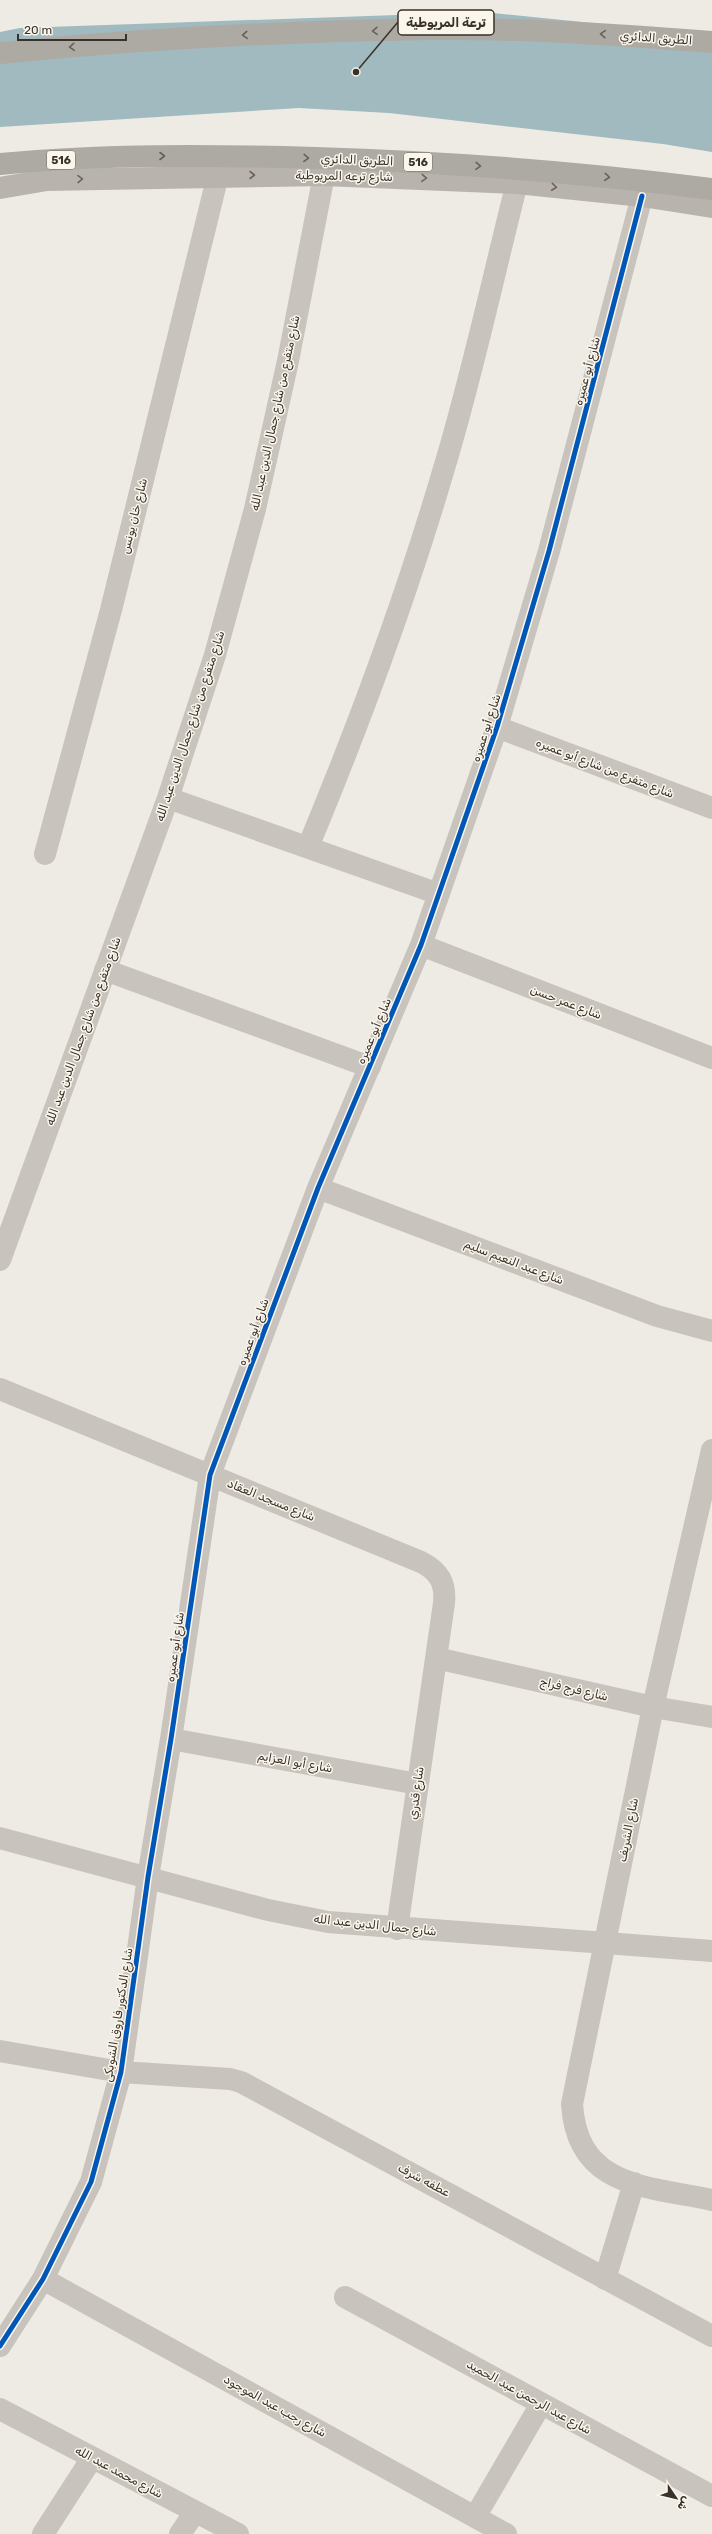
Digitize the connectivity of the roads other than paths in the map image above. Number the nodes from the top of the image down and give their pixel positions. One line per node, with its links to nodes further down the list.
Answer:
1 (712, 42): 2 (highway, الطريق الدائري, one-way to 2)
2 (0, 53)
3 (0, 164): 9 (highway, الطريق الدائري / 516, one-way to 9)
4 (218, 175): 5 (main road, شارع ترعه المريوطية, one-way to 5); 6 (main road, شارع ترعه المريوطية, one-way to 4); 17 (street, شارع خان يونس)
5 (324, 175): 7 (main road, شارع ترعه المريوطية, one-way to 7); 14 (street, شارع متفرع من شارع جمال الدين عبد الله)
6 (47, 180): 8 (main road, شارع ترعه المريوطية); 11 (main road)
7 (517, 183): 10 (main road, شارع ترعه المريوطية, one-way to 10); 16 (street)
8 (0, 188)
9 (712, 189)
10 (642, 196): 12 (main road, شارع ترعه المريوطية); 13 (street, شارع أبو عميره)
11 (0, 204)
12 (712, 207)
13 (498, 727): 15 (street, شارع متفرع من شارع أبو عميره); 18 (street, شارع أبو عميره)
14 (168, 798): 16 (street); 20 (street, شارع متفرع من شارع جمال الدين عبد الله)
15 (712, 808)
16 (308, 847): 18 (street)
17 (45, 854)
18 (439, 894): 19 (street, شارع أبو عميره)
19 (421, 945): 21 (street, شارع عمر حسن); 22 (street, شارع أبو عميره)
20 (104, 970): 22 (street); 24 (street, شارع متفرع من شارع جمال الدين عبد الله)
21 (712, 1058)
22 (370, 1067): 23 (street, شارع أبو عميره)
23 (318, 1188): 25 (street, شارع عبد النعيم سليم); 28 (street, شارع أبو عميره)
24 (0, 1260)
25 (712, 1331)
26 (0, 1389): 28 (street, شارع مسجد العقاد)
27 (712, 1450): 30 (street, شارع الشريف)
28 (210, 1475): 29 (street, شارع مسجد العقاد); 32 (street, شارع أبو عميره)
29 (436, 1658): 30 (street, شارع فرج فراج); 33 (street, شارع قدري)
30 (653, 1707): 31 (street, شارع فرج فراج); 37 (street, شارع الشريف)
31 (712, 1717)
32 (171, 1739): 33 (street, شارع أبو العزايم); 35 (street, شارع أبو عميره)
33 (418, 1784): 36 (street, شارع قدري)
34 (0, 1838): 35 (street, شارع جمال الدين عبد الله)
35 (148, 1877): 36 (street, شارع جمال الدين عبد الله); 40 (street, شارع الدكتور فاروق الشوبكى)
36 (397, 1929): 37 (street, شارع جمال الدين عبد الله)
37 (605, 1942): 38 (street, شارع جمال الدين عبد الله); 41 (street, شارع الشريف)
38 (712, 1951)
39 (0, 2051): 40 (street, عطفه شرف)
40 (121, 2072): 43 (street, عطفه شرف); 44 (street, شارع الدكتور فاروق الشوبكى)
41 (634, 2183): 42 (street, شارع الشريف); 43 (street)
42 (712, 2200)
43 (605, 2278): 46 (street, عطفه شرف)
44 (43, 2279): 47 (street, شارع الدكتور فاروق الشوبكى); 53 (street, شارع رجب عبد الموجود)
45 (345, 2297): 48 (street, شارع عبد الرحمن عبد الحميد)
46 (712, 2336)
47 (0, 2346)
48 (541, 2404): 51 (street, شارع عبد الرحمن عبد الحميد); 53 (street)
49 (0, 2409): 50 (street, شارع محمد عبد الله)
50 (92, 2458): 52 (street, شارع محمد عبد الله); 54 (street)
51 (712, 2496)
52 (195, 2512): 55 (street); 56 (street, شارع محمد عبد الله)
53 (475, 2517): 57 (street, شارع رجب عبد الموجود)
54 (43, 2534)
55 (180, 2534)
56 (238, 2534)
57 (506, 2534)

